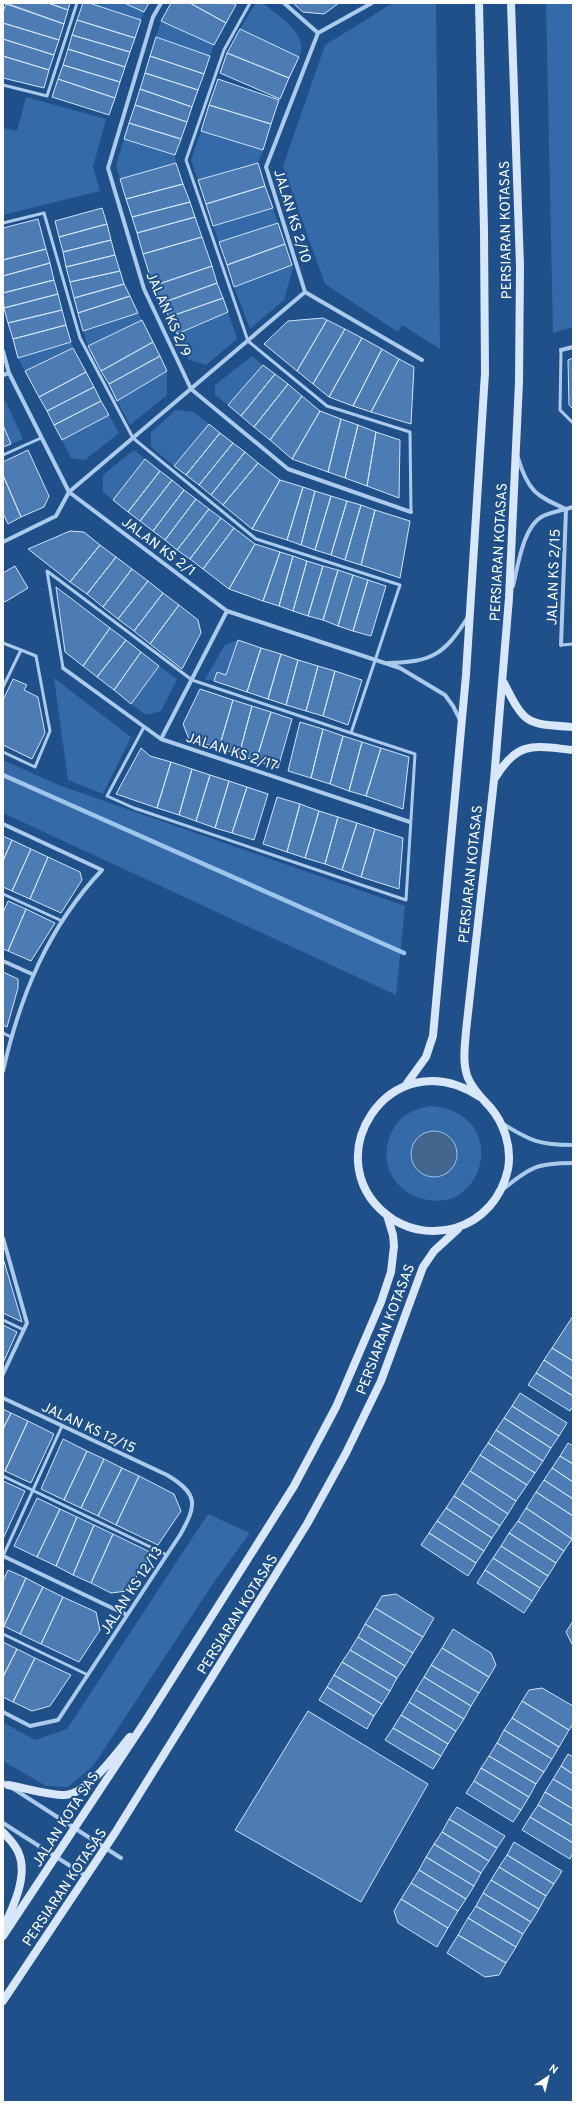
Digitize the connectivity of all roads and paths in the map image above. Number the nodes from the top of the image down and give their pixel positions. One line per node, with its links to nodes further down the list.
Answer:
1 (77, 3): 9 (lane)
2 (161, 3): 19 (street, JALAN KS 2/9)
3 (250, 3): 12 (lane)
4 (284, 3): 8 (street)
5 (372, 3): 8 (street)
6 (479, 3): 32 (main road, PERSIARAN KOTASAS)
7 (511, 3): 23 (main road, PERSIARAN KOTASAS)
8 (318, 33): 11 (street, JALAN KS 2/10)
9 (3, 85)
10 (3, 223): 22 (lane)
11 (305, 292): 12 (street); 16 (street)
12 (248, 341): 19 (street); 28 (lane)
13 (573, 347): 14 (street)
14 (561, 350): 20 (lane)
15 (3, 351): 17 (street, JALAN KS 2/1)
16 (422, 360)
17 (9, 373): 18 (street); 21 (street, JALAN KS 2/1)
18 (3, 375)
19 (191, 389): 22 (street); 28 (street, JALAN KS 2/9)
20 (573, 423)
21 (41, 438): 24 (lane); 25 (street, JALAN KS 2/1)
22 (133, 438): 25 (street); 37 (lane)
23 (516, 450): 27 (street); 30 (main road, PERSIARAN KOTASAS)
24 (3, 455)
25 (69, 492): 29 (street); 31 (street, JALAN KS 2/1)
26 (573, 507): 27 (street)
27 (566, 510): 30 (street); 35 (street, JALAN KS 2/15)
28 (411, 512)
29 (3, 542)
30 (509, 598): 41 (main road, PERSIARAN KOTASAS)
31 (226, 611): 37 (street, JALAN KS 2/1); 40 (street)
32 (470, 614): 38 (street); 43 (main road, PERSIARAN KOTASAS)
33 (3, 643): 36 (lane)
34 (573, 644): 35 (lane)
35 (561, 645)
36 (21, 650): 42 (lane); 49 (lane)
37 (374, 659): 38 (street, JALAN KS 2/1); 46 (lane)
38 (385, 663): 43 (street, JALAN KS 2/1)
39 (63, 668): 40 (lane); 44 (street, JALAN KS 2/17)
40 (192, 680): 46 (lane); 47 (street)
41 (503, 682): 45 (main road); 50 (main road, PERSIARAN KOTASAS)
42 (3, 687)
43 (462, 724): 60 (main road, PERSIARAN KOTASAS)
44 (144, 727): 47 (street, JALAN KS 2/17); 51 (lane)
45 (573, 727)
46 (352, 733): 51 (lane)
47 (161, 739): 51 (street, JALAN KS 2/17)
48 (573, 750): 50 (main road)
49 (3, 752)
50 (494, 780): 61 (main road, PERSIARAN KOTASAS)
51 (410, 822)
52 (3, 824): 54 (street)
53 (3, 894): 54 (lane)
54 (62, 921): 56 (street)
55 (3, 961): 56 (street)
56 (32, 974): 58 (street)
57 (3, 1033): 58 (lane)
58 (11, 1037): 59 (street)
59 (3, 1071)
60 (405, 1086): 61 (main road, PERSIARAN KOTASAS); 66 (main road, PERSIARAN KOTASAS)
61 (480, 1097): 62 (main road, PERSIARAN KOTASAS)
62 (501, 1123): 63 (street); 65 (main road, PERSIARAN KOTASAS)
63 (573, 1145)
64 (573, 1163): 65 (street)
65 (500, 1192): 67 (main road, PERSIARAN KOTASAS)
66 (387, 1215): 67 (main road, PERSIARAN KOTASAS); 83 (main road, PERSIARAN KOTASAS)
67 (462, 1226): 88 (main road, PERSIARAN KOTASAS)
68 (3, 1238): 70 (street)
69 (3, 1320): 70 (lane)
70 (24, 1330): 71 (street)
71 (3, 1374)
72 (3, 1398): 73 (street, JALAN KS 12/15)
73 (62, 1426): 75 (street, JALAN KS 12/15); 76 (lane)
74 (3, 1476): 76 (lane)
75 (166, 1476): 77 (street, JALAN KS 12/13)
76 (33, 1490): 77 (lane); 78 (lane)
77 (167, 1555): 79 (street, JALAN KS 12/13)
78 (3, 1556): 79 (street)
79 (127, 1615): 81 (street, JALAN KS 12/13)
80 (3, 1634): 81 (lane)
81 (88, 1675): 82 (street, JALAN KS 12/13)
82 (3, 1712)
83 (148, 1717): 84 (main road); 86 (main road, JALAN KOTA SAS)
84 (5, 1783): 86 (street)
85 (3, 1823): 89 (street)
86 (75, 1828): 88 (street); 89 (main road, JALAN KOTA SAS)
87 (3, 1832): 92 (main road)
88 (105, 1848): 90 (street); 91 (main road, PERSIARAN KOTASAS)
89 (57, 1856): 91 (street); 93 (main road, JALAN KOTA SAS)
90 (121, 1858)
91 (87, 1876): 94 (main road, PERSIARAN KOTASAS)
92 (3, 1928)
93 (3, 1936)
94 (3, 2001)

